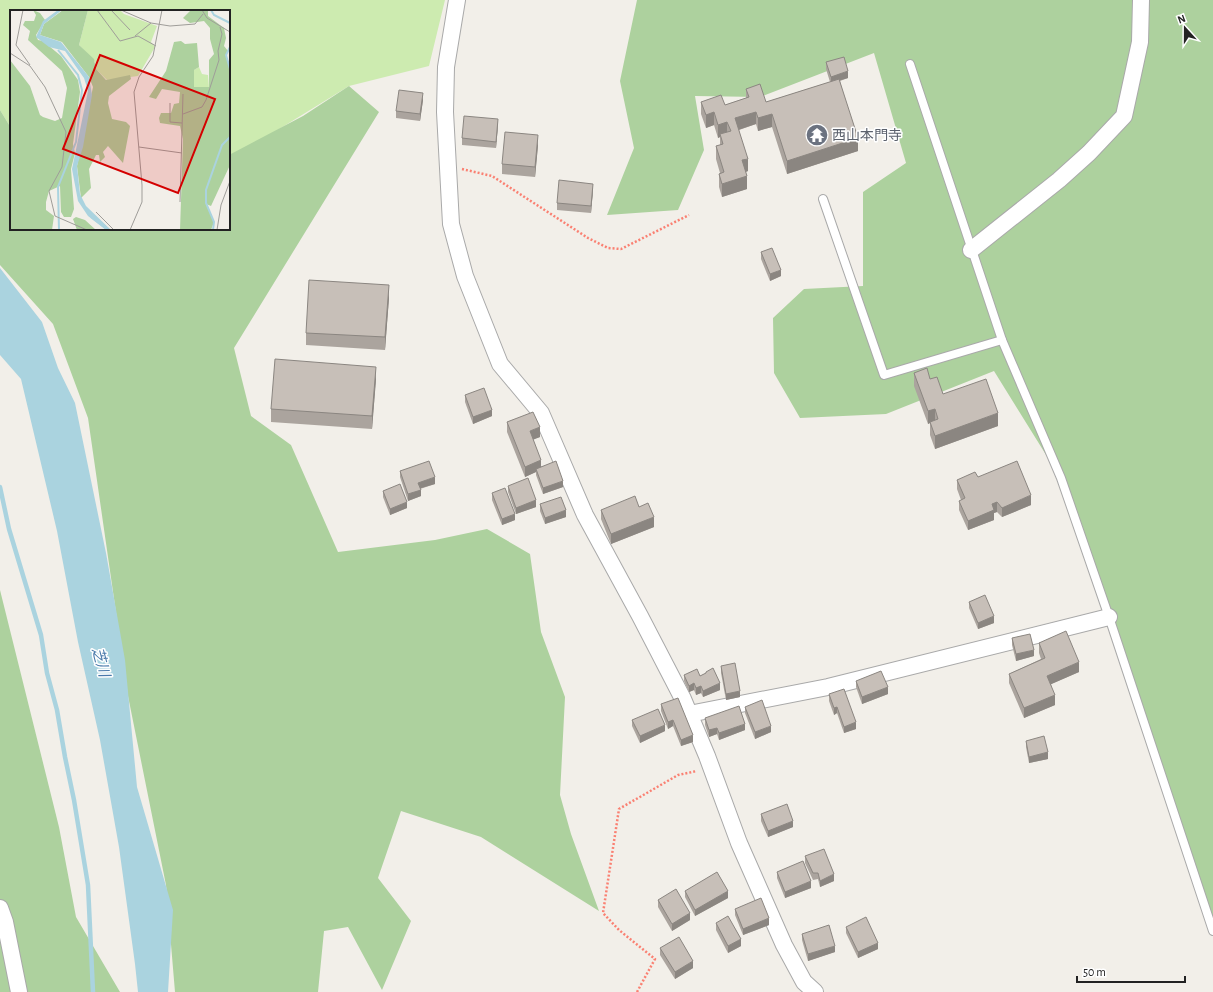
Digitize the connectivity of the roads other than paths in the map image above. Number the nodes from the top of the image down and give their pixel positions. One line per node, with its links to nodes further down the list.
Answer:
1 (457, 0): 8 (street)
2 (1141, 0): 5 (street)
3 (910, 64): 5 (lane)
4 (823, 199): 6 (lane)
5 (971, 250): 6 (lane)
6 (1002, 340): 7 (lane)
7 (1109, 617): 8 (street); 10 (lane)
8 (689, 714): 12 (street)
9 (0, 908): 11 (street)
10 (1213, 931)
11 (19, 992)
12 (815, 992)

